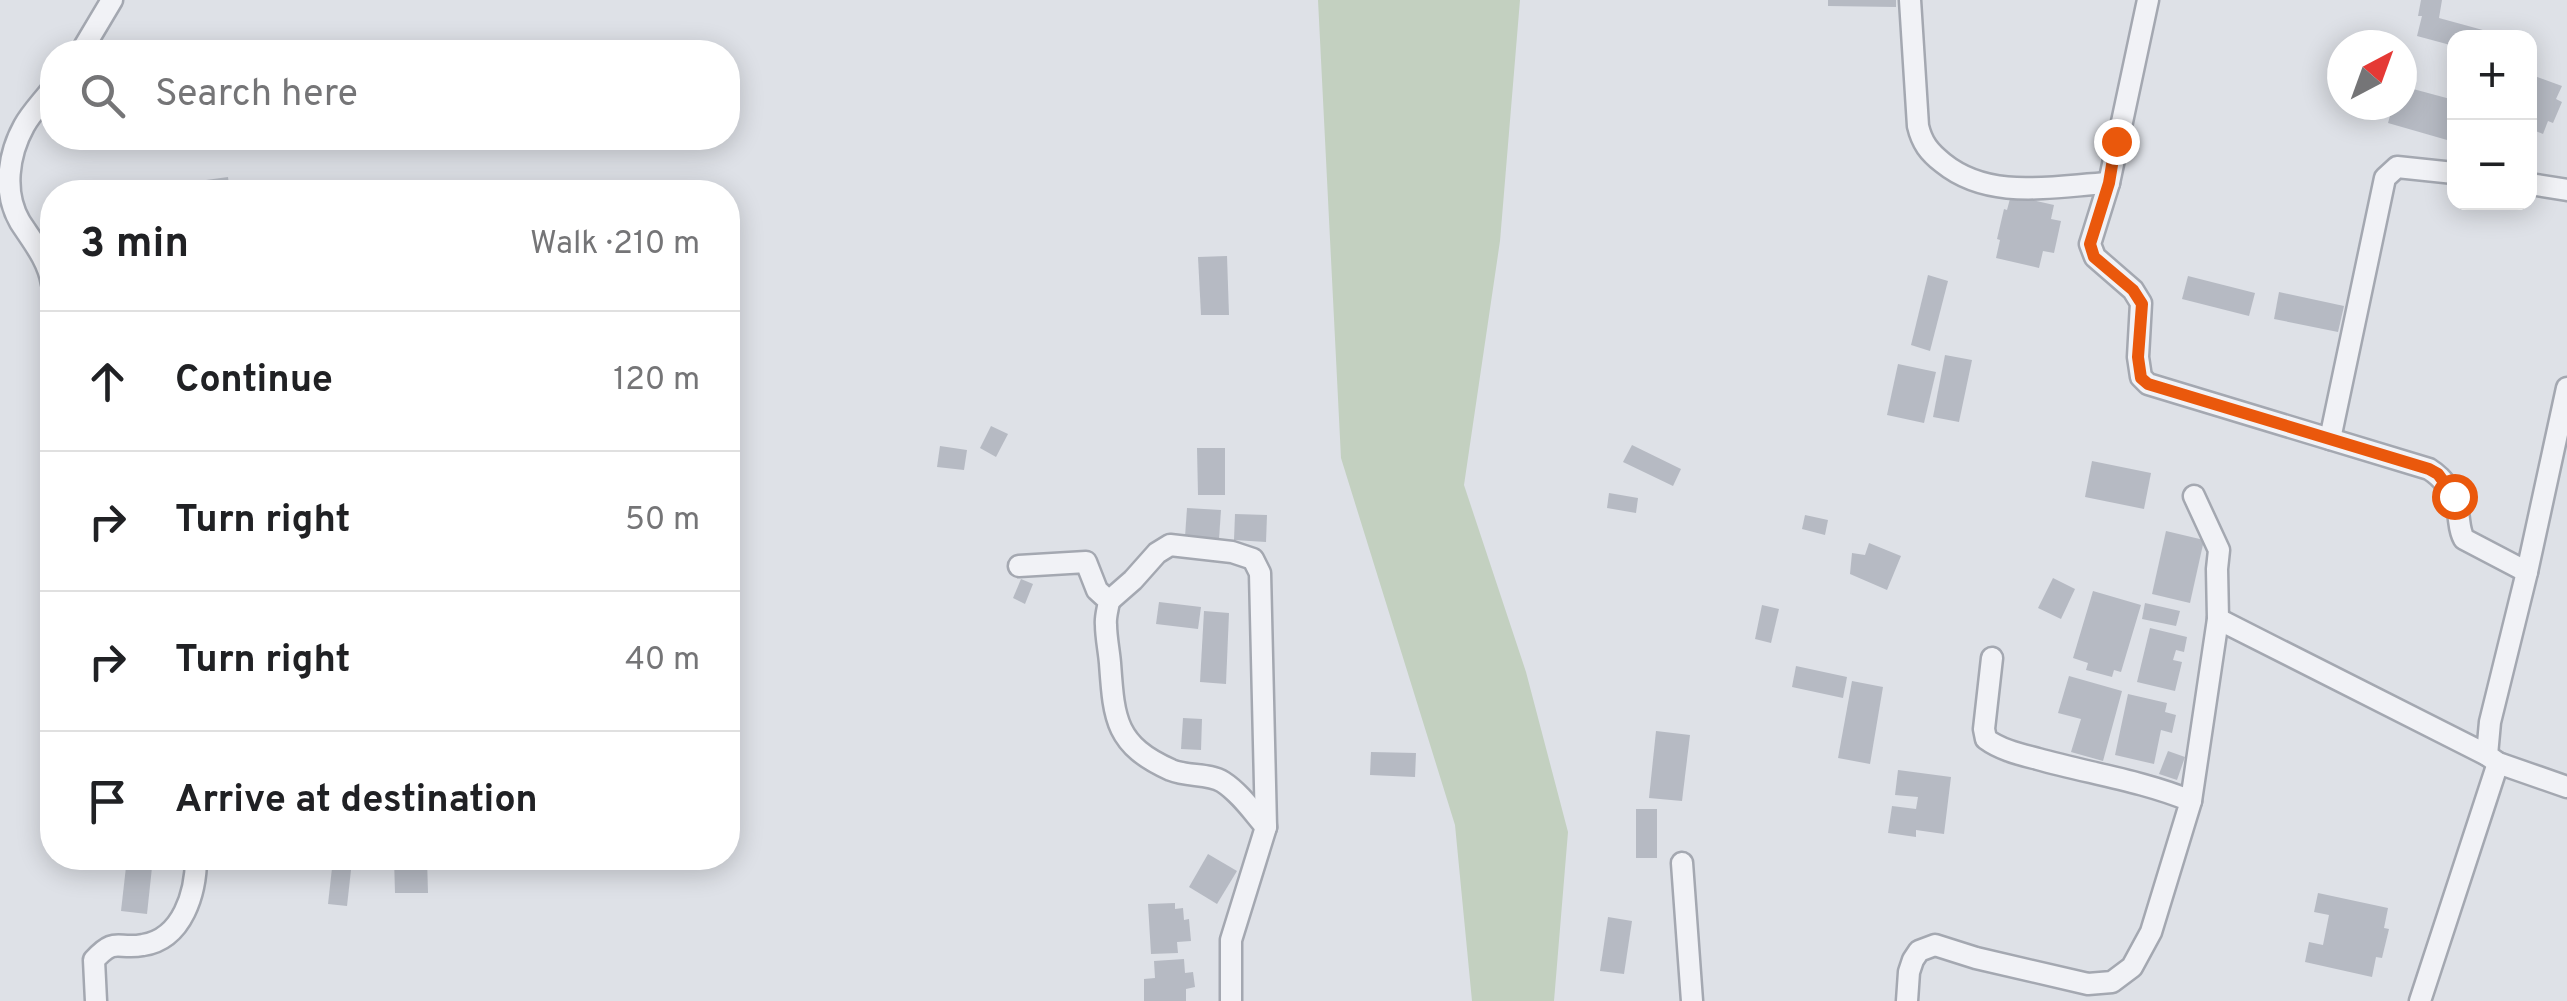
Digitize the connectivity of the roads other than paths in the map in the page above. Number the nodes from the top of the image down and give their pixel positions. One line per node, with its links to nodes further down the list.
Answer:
1 (112, 0): 4 (street)
2 (1910, 0): 7 (street)
3 (2148, 0): 7 (street)
4 (88, 40)
5 (40, 105): 10 (street)
6 (2447, 172): 12 (street)
7 (2109, 183): 12 (street)
8 (2537, 185): 9 (street)
9 (2567, 190)
10 (40, 251)
11 (2567, 388): 15 (street)
12 (2330, 439): 15 (street)
13 (2194, 496): 17 (street)
14 (1018, 566): 16 (street)
15 (2526, 572): 19 (street)
16 (1110, 602): 22 (street); 22 (street)
17 (2218, 619): 19 (street); 21 (street)
18 (1992, 658): 21 (street)
19 (2492, 759): 20 (street); 29 (street)
20 (2567, 787)
21 (2191, 801): 28 (street)
22 (1266, 827): 26 (street)
23 (1682, 864): 27 (street)
24 (196, 870): 25 (street)
25 (96, 1001)
26 (1231, 1001)
27 (1692, 1001)
28 (1907, 1001)
29 (2420, 1001)

